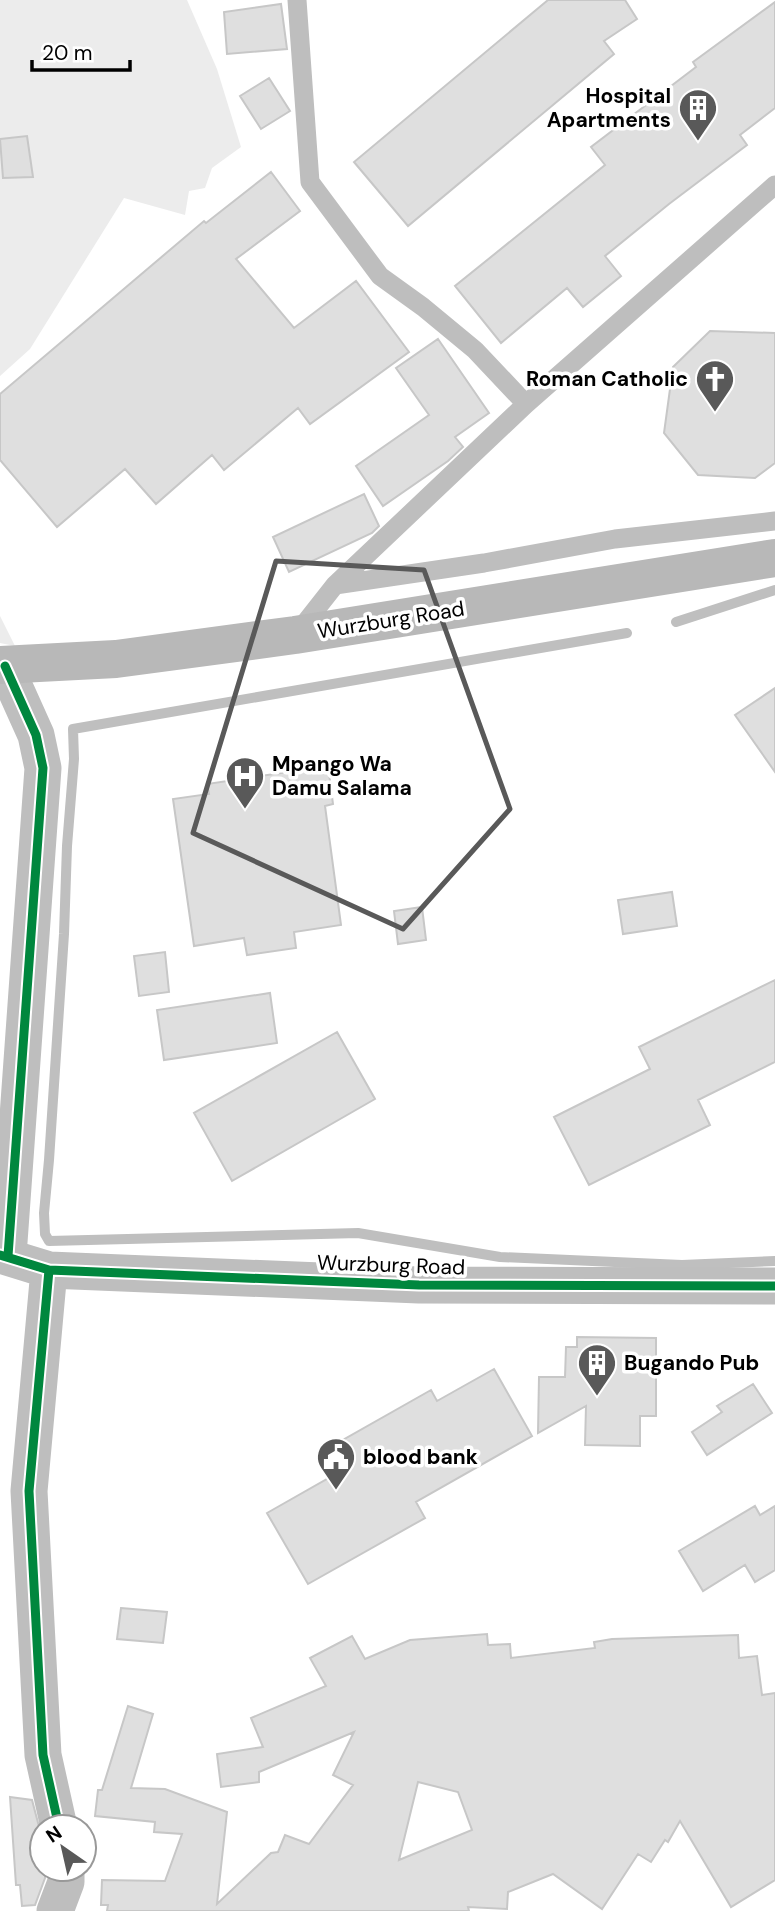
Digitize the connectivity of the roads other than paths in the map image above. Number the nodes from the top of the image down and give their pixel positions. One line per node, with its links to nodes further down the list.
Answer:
1 (297, 0): 3 (lane)
2 (775, 184): 3 (lane)
3 (526, 404): 6 (lane)
4 (775, 522): 6 (lane)
5 (775, 558): 7 (main road, Wurzburg Road)
6 (335, 585): 7 (lane)
7 (295, 635): 8 (main road, Wurzburg Road)
8 (3, 665): 9 (street, Wurzburg Road)
9 (4, 1255): 10 (street, Wurzburg Road)
10 (49, 1270): 11 (street, Wurzburg Road); 12 (street)
11 (775, 1286)
12 (56, 1813)
13 (66, 1883): 14 (street)
14 (55, 1911)

